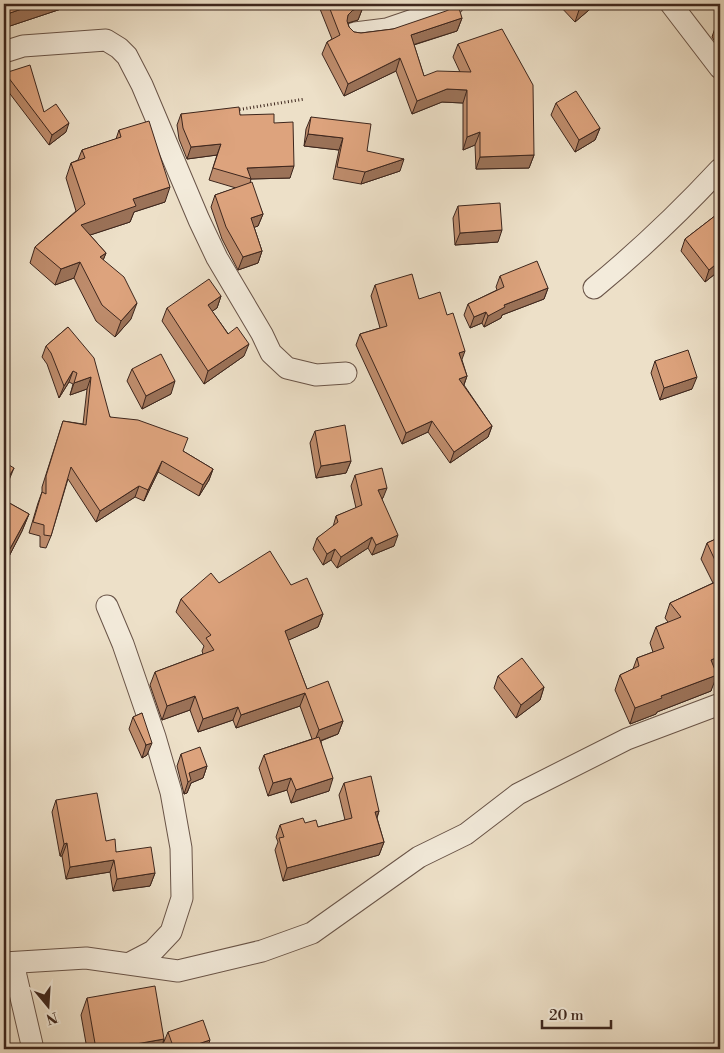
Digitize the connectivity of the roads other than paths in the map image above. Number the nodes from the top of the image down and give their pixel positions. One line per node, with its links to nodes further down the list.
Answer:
1 (453, 4): 3 (street)
2 (671, 4): 5 (street)
3 (355, 34)
4 (4, 52): 8 (street)
5 (720, 68)
6 (720, 169): 7 (street)
7 (594, 288)
8 (346, 373)
9 (107, 606): 12 (street)
10 (720, 704): 12 (street)
11 (9, 963): 12 (street); 13 (street)
12 (128, 964)
13 (33, 1049)

